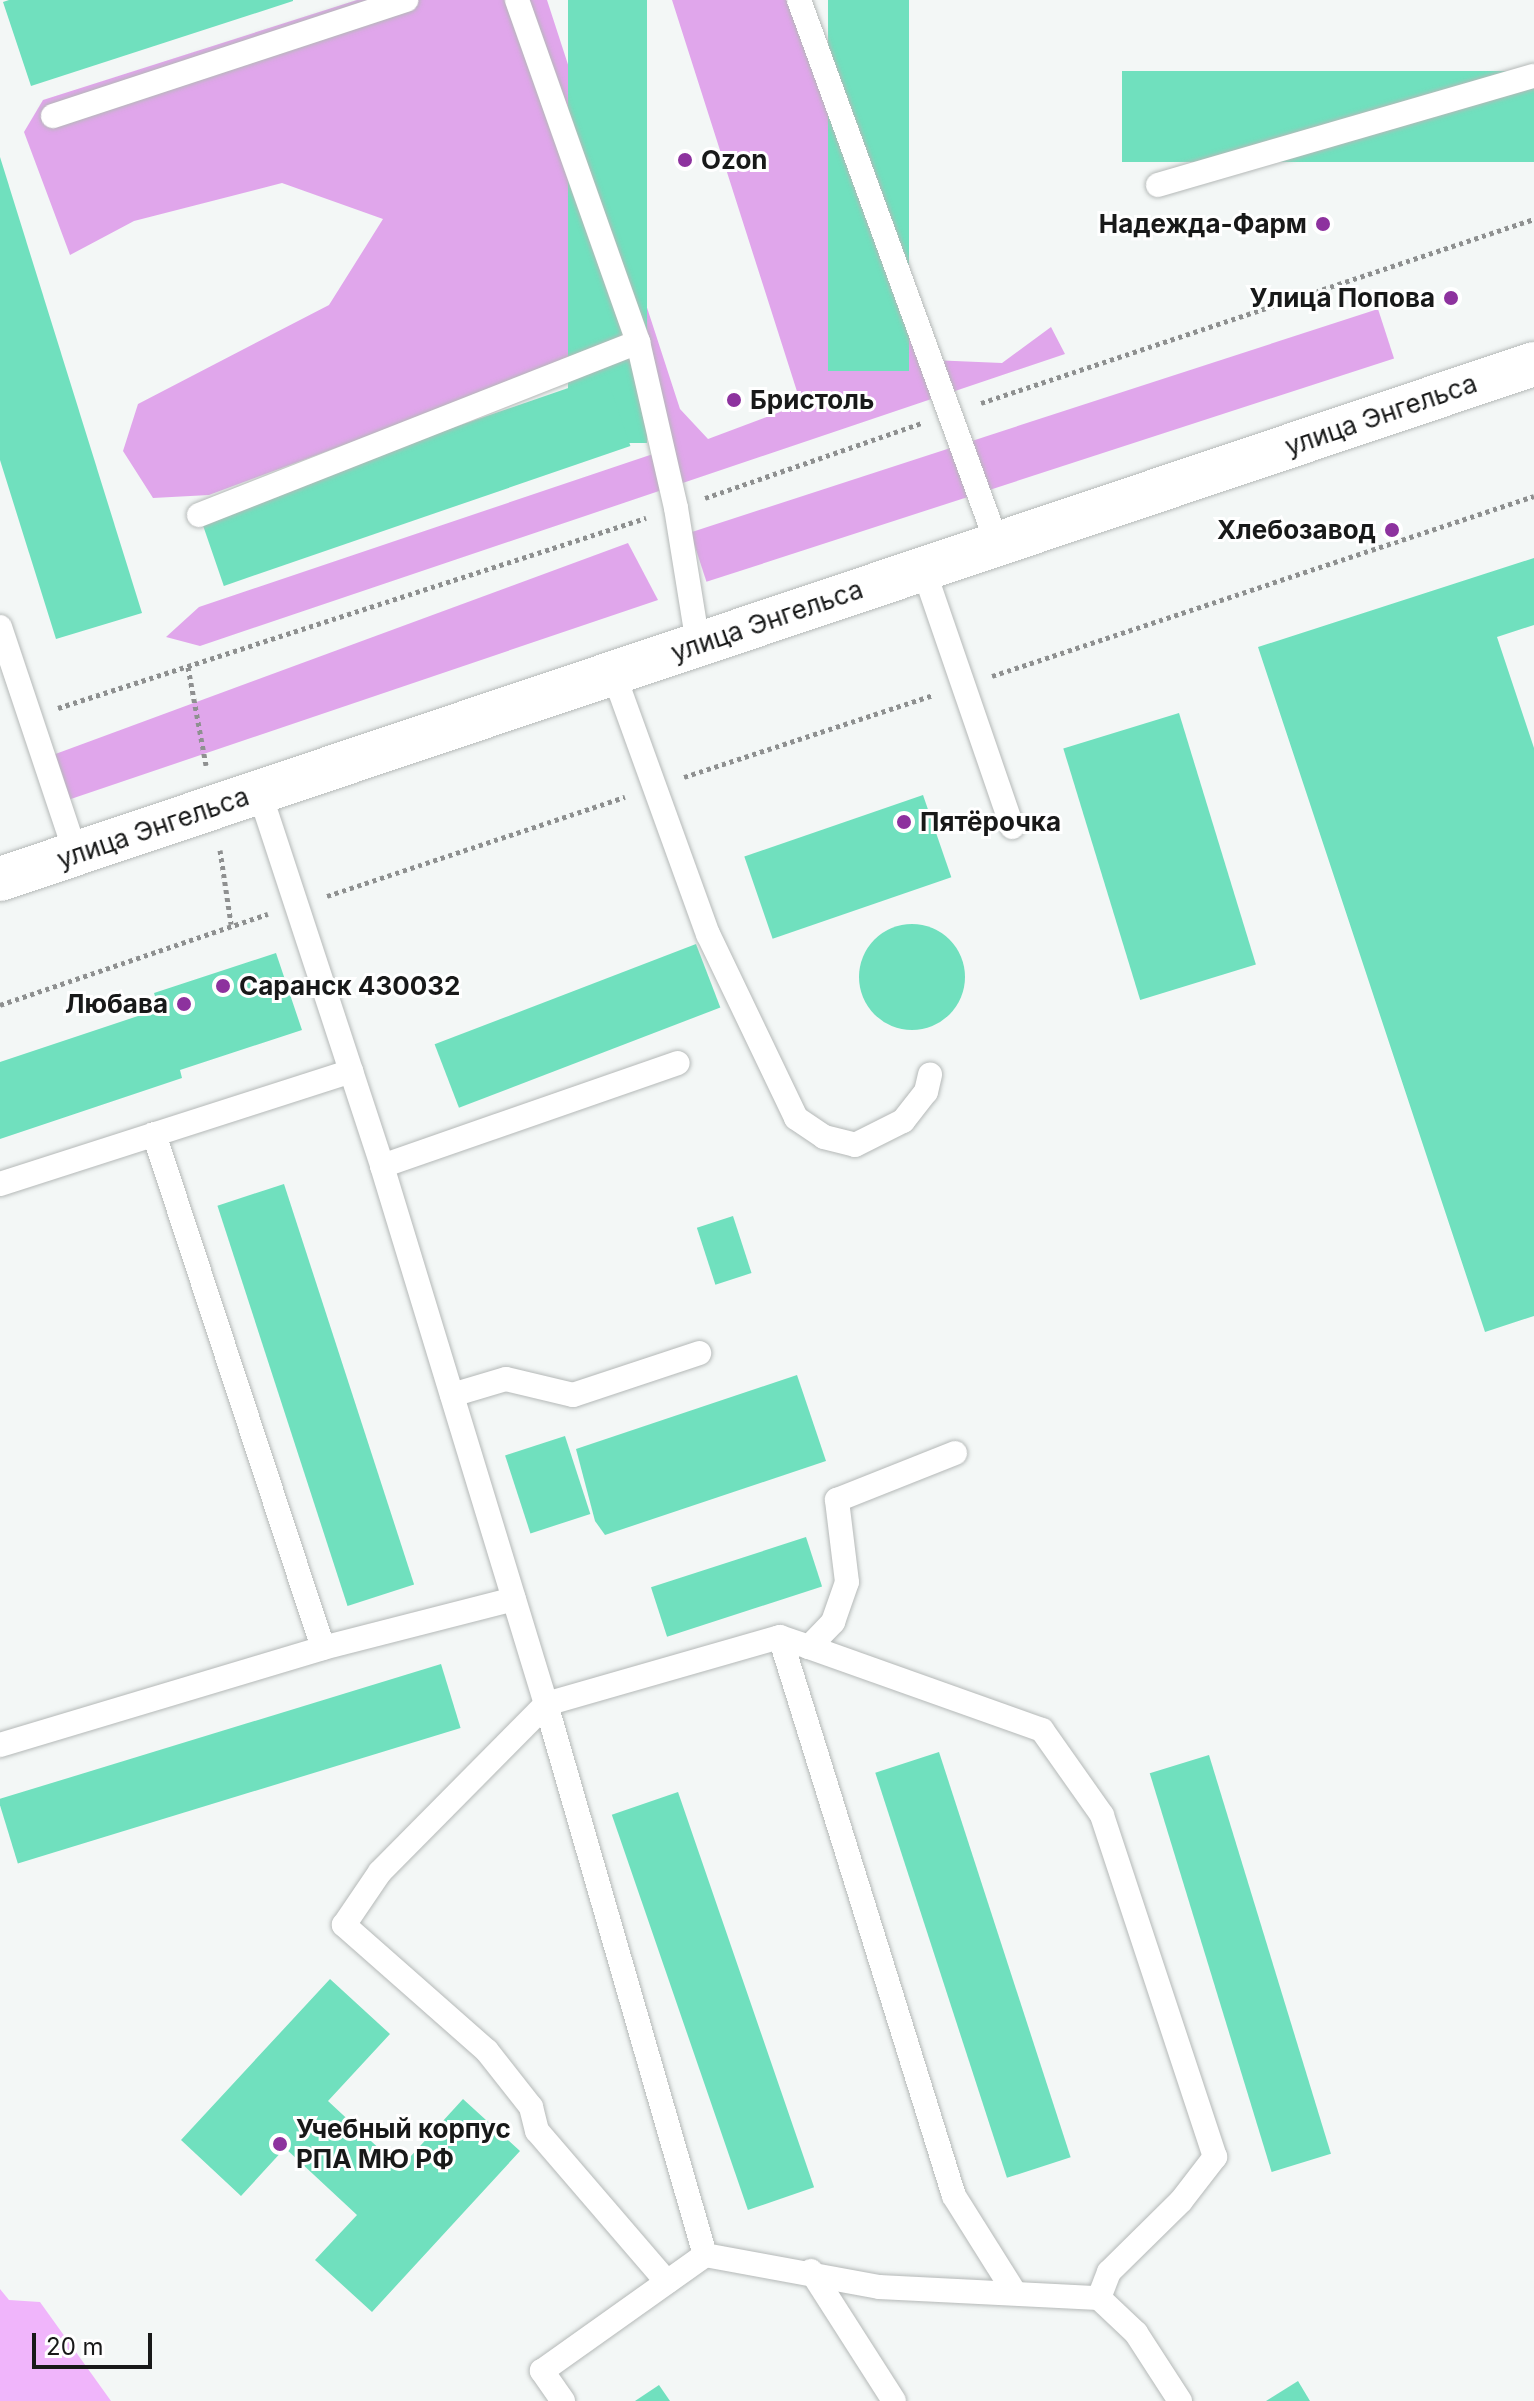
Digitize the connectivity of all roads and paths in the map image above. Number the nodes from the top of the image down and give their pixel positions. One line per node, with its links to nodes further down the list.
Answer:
1 (406, 0): 5 (lane)
2 (517, 0): 8 (lane)
3 (799, 0): 10 (lane)
4 (1534, 76): 6 (lane)
5 (53, 116)
6 (1158, 185)
7 (1534, 219): 10 (path)
8 (638, 342): 12 (lane); 13 (lane)
9 (1534, 364): 14 (main road, улица Энгельса)
10 (949, 414): 12 (path); 14 (lane)
11 (1534, 496): 19 (path)
12 (676, 508): 17 (lane); 20 (path)
13 (199, 515)
14 (997, 543): 15 (main road, улица Энгельса)
15 (923, 568): 17 (main road, улица Энгельса); 19 (lane)
16 (0, 627): 20 (lane)
17 (698, 644): 18 (main road, улица Энгельса)
18 (613, 672): 21 (lane); 22 (main road, улица Энгельса)
19 (964, 685): 21 (path); 23 (lane)
20 (30, 716): 24 (lane)
21 (654, 787): 26 (path); 30 (lane)
22 (259, 791): 24 (main road, улица Энгельса); 26 (lane)
23 (1012, 827)
24 (76, 854): 25 (main road, улица Энгельса)
25 (0, 879)
26 (297, 906): 27 (path); 29 (lane)
27 (0, 1005)
28 (678, 1063): 32 (lane)
29 (351, 1071): 31 (lane); 32 (lane)
30 (930, 1074)
31 (154, 1134): 33 (lane); 40 (lane)
32 (382, 1166): 35 (lane)
33 (0, 1184)
34 (699, 1353): 35 (lane)
35 (452, 1395): 37 (lane)
36 (955, 1453): 39 (lane)
37 (514, 1599): 40 (lane); 41 (lane)
38 (780, 1637): 39 (lane); 41 (lane); 46 (lane)
39 (809, 1647): 47 (lane)
40 (323, 1648): 42 (lane)
41 (546, 1704): 43 (lane); 45 (lane)
42 (0, 1745)
43 (705, 2255): 44 (lane); 45 (lane)
44 (811, 2271): 46 (lane); 49 (lane)
45 (667, 2282): 48 (lane)
46 (1013, 2290): 47 (lane)
47 (1099, 2298): 50 (lane)
48 (563, 2401)
49 (894, 2401)
50 (1180, 2401)

